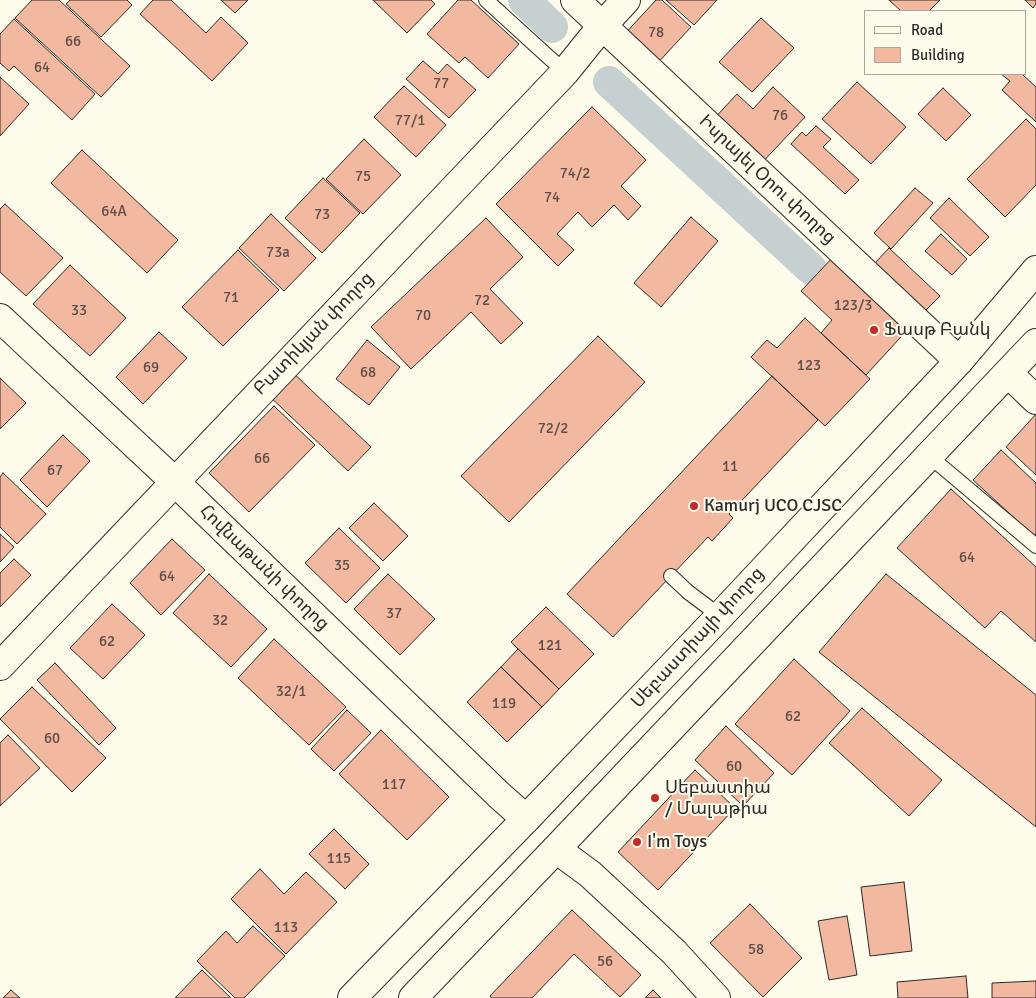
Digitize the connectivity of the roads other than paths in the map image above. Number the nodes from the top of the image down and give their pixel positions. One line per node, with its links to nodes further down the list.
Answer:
1 (486, 0): 5 (lane)
2 (575, 0): 4 (street, Իսրայել Օրու փողոց)
3 (626, 0): 4 (street, Բատիկյան փողոց)
4 (602, 26): 5 (street, Բատիկյան փողոց); 9 (street, Իսրայել Օրու փողոց)
5 (565, 72): 13 (street, Բատիկյան փողոց)
6 (1036, 270): 9 (street, Սեբաստիայի փողոց)
7 (0, 318): 13 (street, Հովնաթանի փողոց)
8 (1036, 343): 10 (street)
9 (958, 361): 16 (street, Սեբաստիայի փողոց)
10 (1008, 373): 11 (street); 12 (street)
11 (1036, 400)
12 (928, 455): 14 (lane); 19 (street)
13 (174, 481): 17 (street, Բատիկյան փողոց); 18 (street, Հովնաթանի փողոց)
14 (1036, 546)
15 (671, 576): 16 (lane)
16 (720, 616): 18 (street, Սեբաստիայի փողոց)
17 (0, 666)
18 (526, 819): 20 (street, Սեբաստիայի փողոց)
19 (556, 849): 21 (street); 22 (street)
20 (352, 998)
21 (413, 998)
22 (716, 998)

